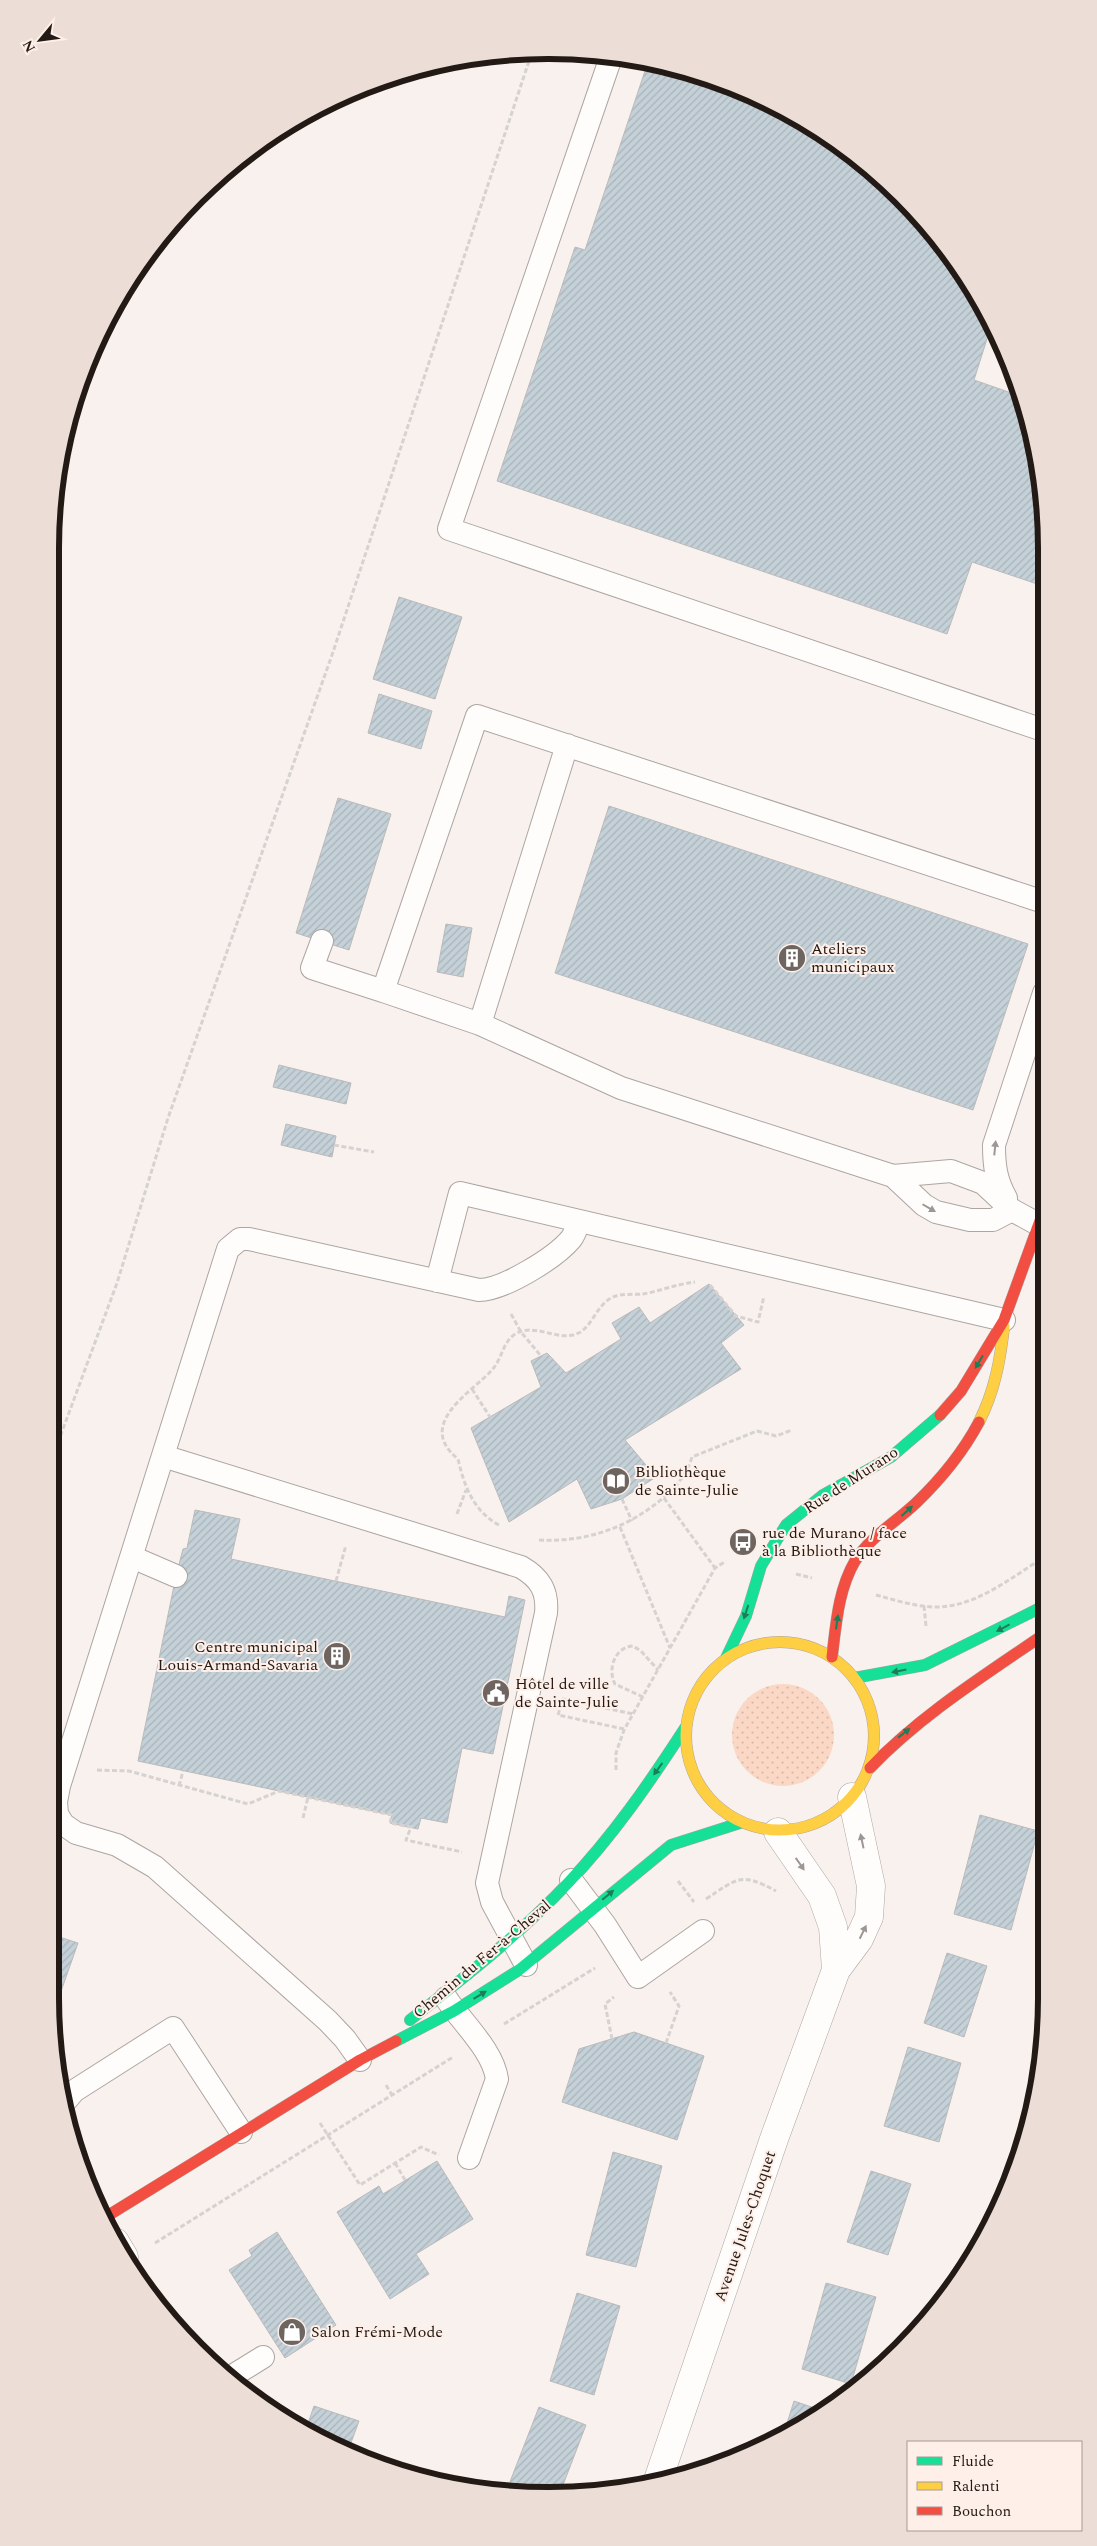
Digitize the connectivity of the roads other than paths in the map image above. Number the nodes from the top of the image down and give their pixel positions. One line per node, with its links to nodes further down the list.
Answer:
1 (609, 63): 2 (lane)
2 (1038, 728)
3 (567, 746): 4 (lane); 6 (lane); 8 (lane)
4 (1038, 900)
5 (322, 941): 6 (lane)
6 (383, 991): 8 (lane)
7 (1038, 1011): 10 (lane, one-way to 7)
8 (480, 1024): 9 (lane)
9 (893, 1176): 10 (lane); 10 (lane, one-way to 10)
10 (1012, 1210): 11 (lane)
11 (1038, 1218)
12 (579, 1221): 14 (lane); 14 (lane); 15 (lane)
13 (1038, 1233): 15 (street, Rue de Murano)
14 (437, 1281): 16 (lane)
15 (1004, 1320): 21 (street, Rue de Murano, one-way to 15); 22 (street, Rue de Murano, one-way to 22)
16 (163, 1456): 17 (lane); 34 (lane)
17 (132, 1557): 18 (lane); 26 (lane)
18 (176, 1576)
19 (1038, 1617): 23 (street, one-way to 23)
20 (1038, 1639): 25 (street, one-way to 20)
21 (832, 1657): 22 (street); 23 (street)
22 (726, 1658): 24 (street)
23 (854, 1678): 25 (street)
24 (685, 1728): 29 (street); 31 (street, Chemin du Fer-à-Cheval, one-way to 31)
25 (870, 1768): 27 (street)
26 (59, 1786)
27 (852, 1797): 30 (street); 36 (street, Avenue Jules-Choquet, one-way to 27)
28 (59, 1817): 38 (lane)
29 (740, 1823): 30 (street); 32 (street, Chemin du Fer-à-Cheval, one-way to 29)
30 (778, 1832): 36 (street, Avenue Jules-Choquet, one-way to 36)
31 (571, 1880): 32 (lane); 34 (street, Chemin du Fer-à-Cheval)
32 (592, 1908): 33 (lane); 35 (street, Chemin du Fer-à-Cheval)
33 (703, 1931)
34 (511, 1938): 35 (lane); 37 (street, Chemin du Fer-à-Cheval)
35 (526, 1964): 37 (street, Chemin du Fer-à-Cheval, one-way to 35)
36 (836, 1970): 45 (street, Avenue Jules-Choquet)
37 (449, 2002): 38 (street, Chemin du Fer-à-Cheval); 38 (street, Chemin du Fer-à-Cheval); 41 (lane)
38 (360, 2060): 40 (street, Chemin du Fer-à-Cheval)
39 (69, 2097): 40 (lane)
40 (241, 2132): 42 (street, Chemin du Fer-à-Cheval)
41 (469, 2158)
42 (109, 2215)
43 (263, 2357): 44 (lane)
44 (236, 2374)
45 (660, 2474)

